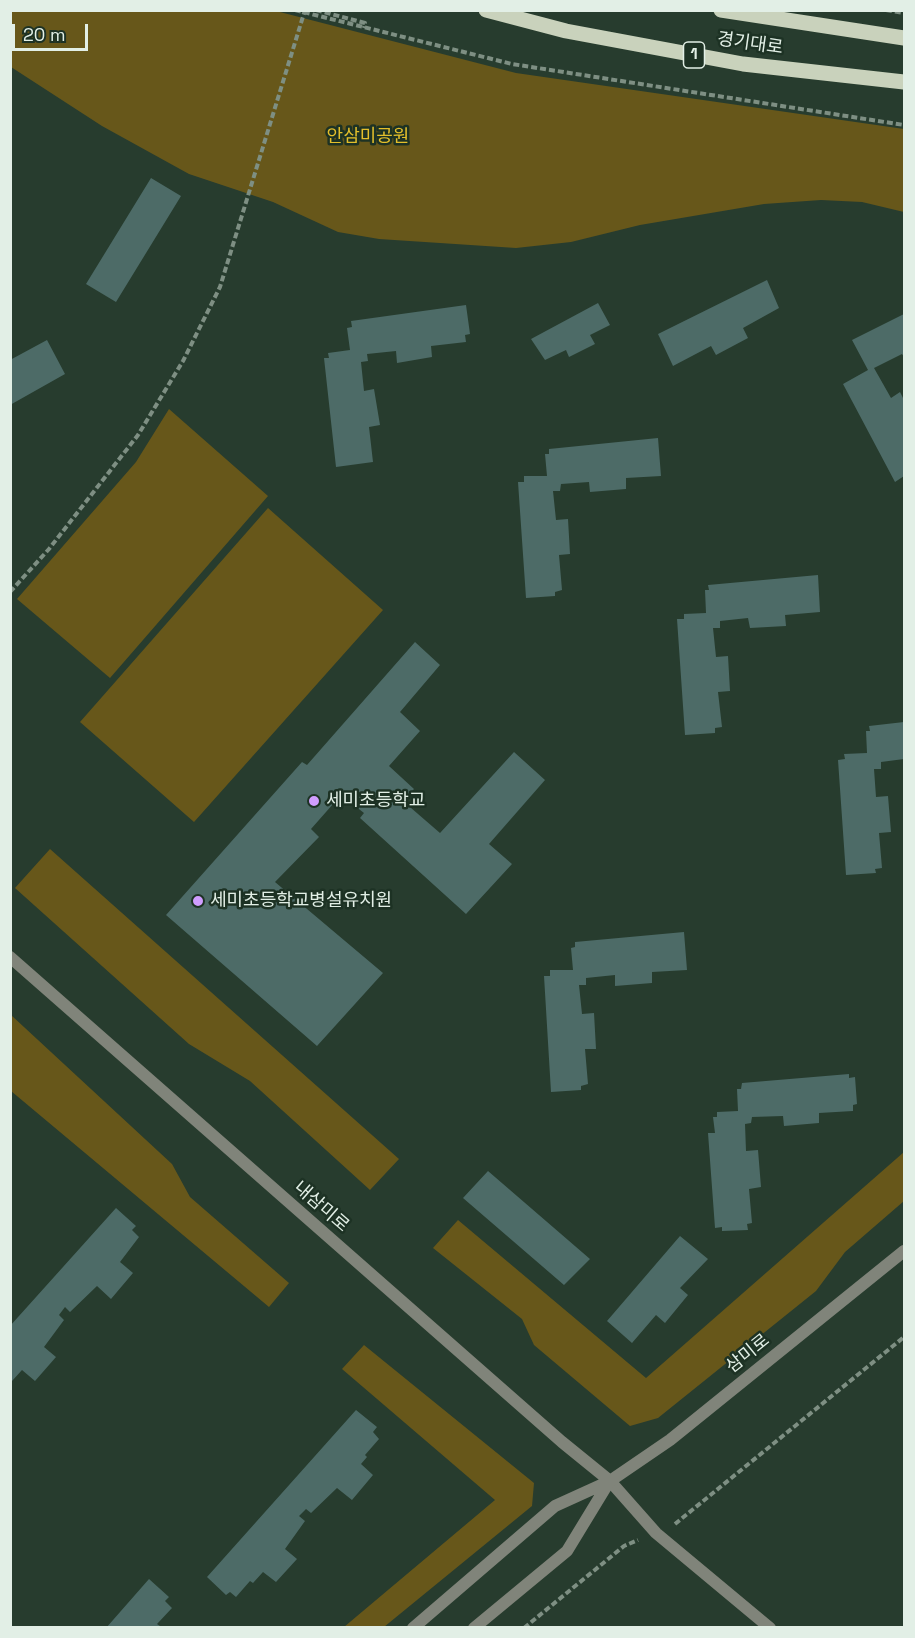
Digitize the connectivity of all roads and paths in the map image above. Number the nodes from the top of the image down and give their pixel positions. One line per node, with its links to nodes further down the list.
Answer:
1 (295, 10): 6 (path)
2 (316, 10): 8 (path)
3 (486, 10): 10 (main road, 경기대로 / 1)
4 (721, 10): 9 (main road, 경기대로)
5 (886, 10): 7 (path)
6 (305, 12): 8 (path); 12 (path)
7 (904, 13)
8 (365, 26): 11 (path)
9 (904, 38)
10 (904, 82)
11 (904, 125)
12 (10, 592)
13 (10, 957): 16 (street, 내삼미로)
14 (904, 1251): 16 (street, 삼미로)
15 (904, 1337): 17 (path)
16 (610, 1481): 17 (street, 내삼미로); 18 (street, 삼미로); 19 (street, 삼미로)
17 (656, 1533): 20 (path); 21 (street, 내삼미로)
18 (413, 1628)
19 (474, 1628)
20 (524, 1628)
21 (770, 1628)

